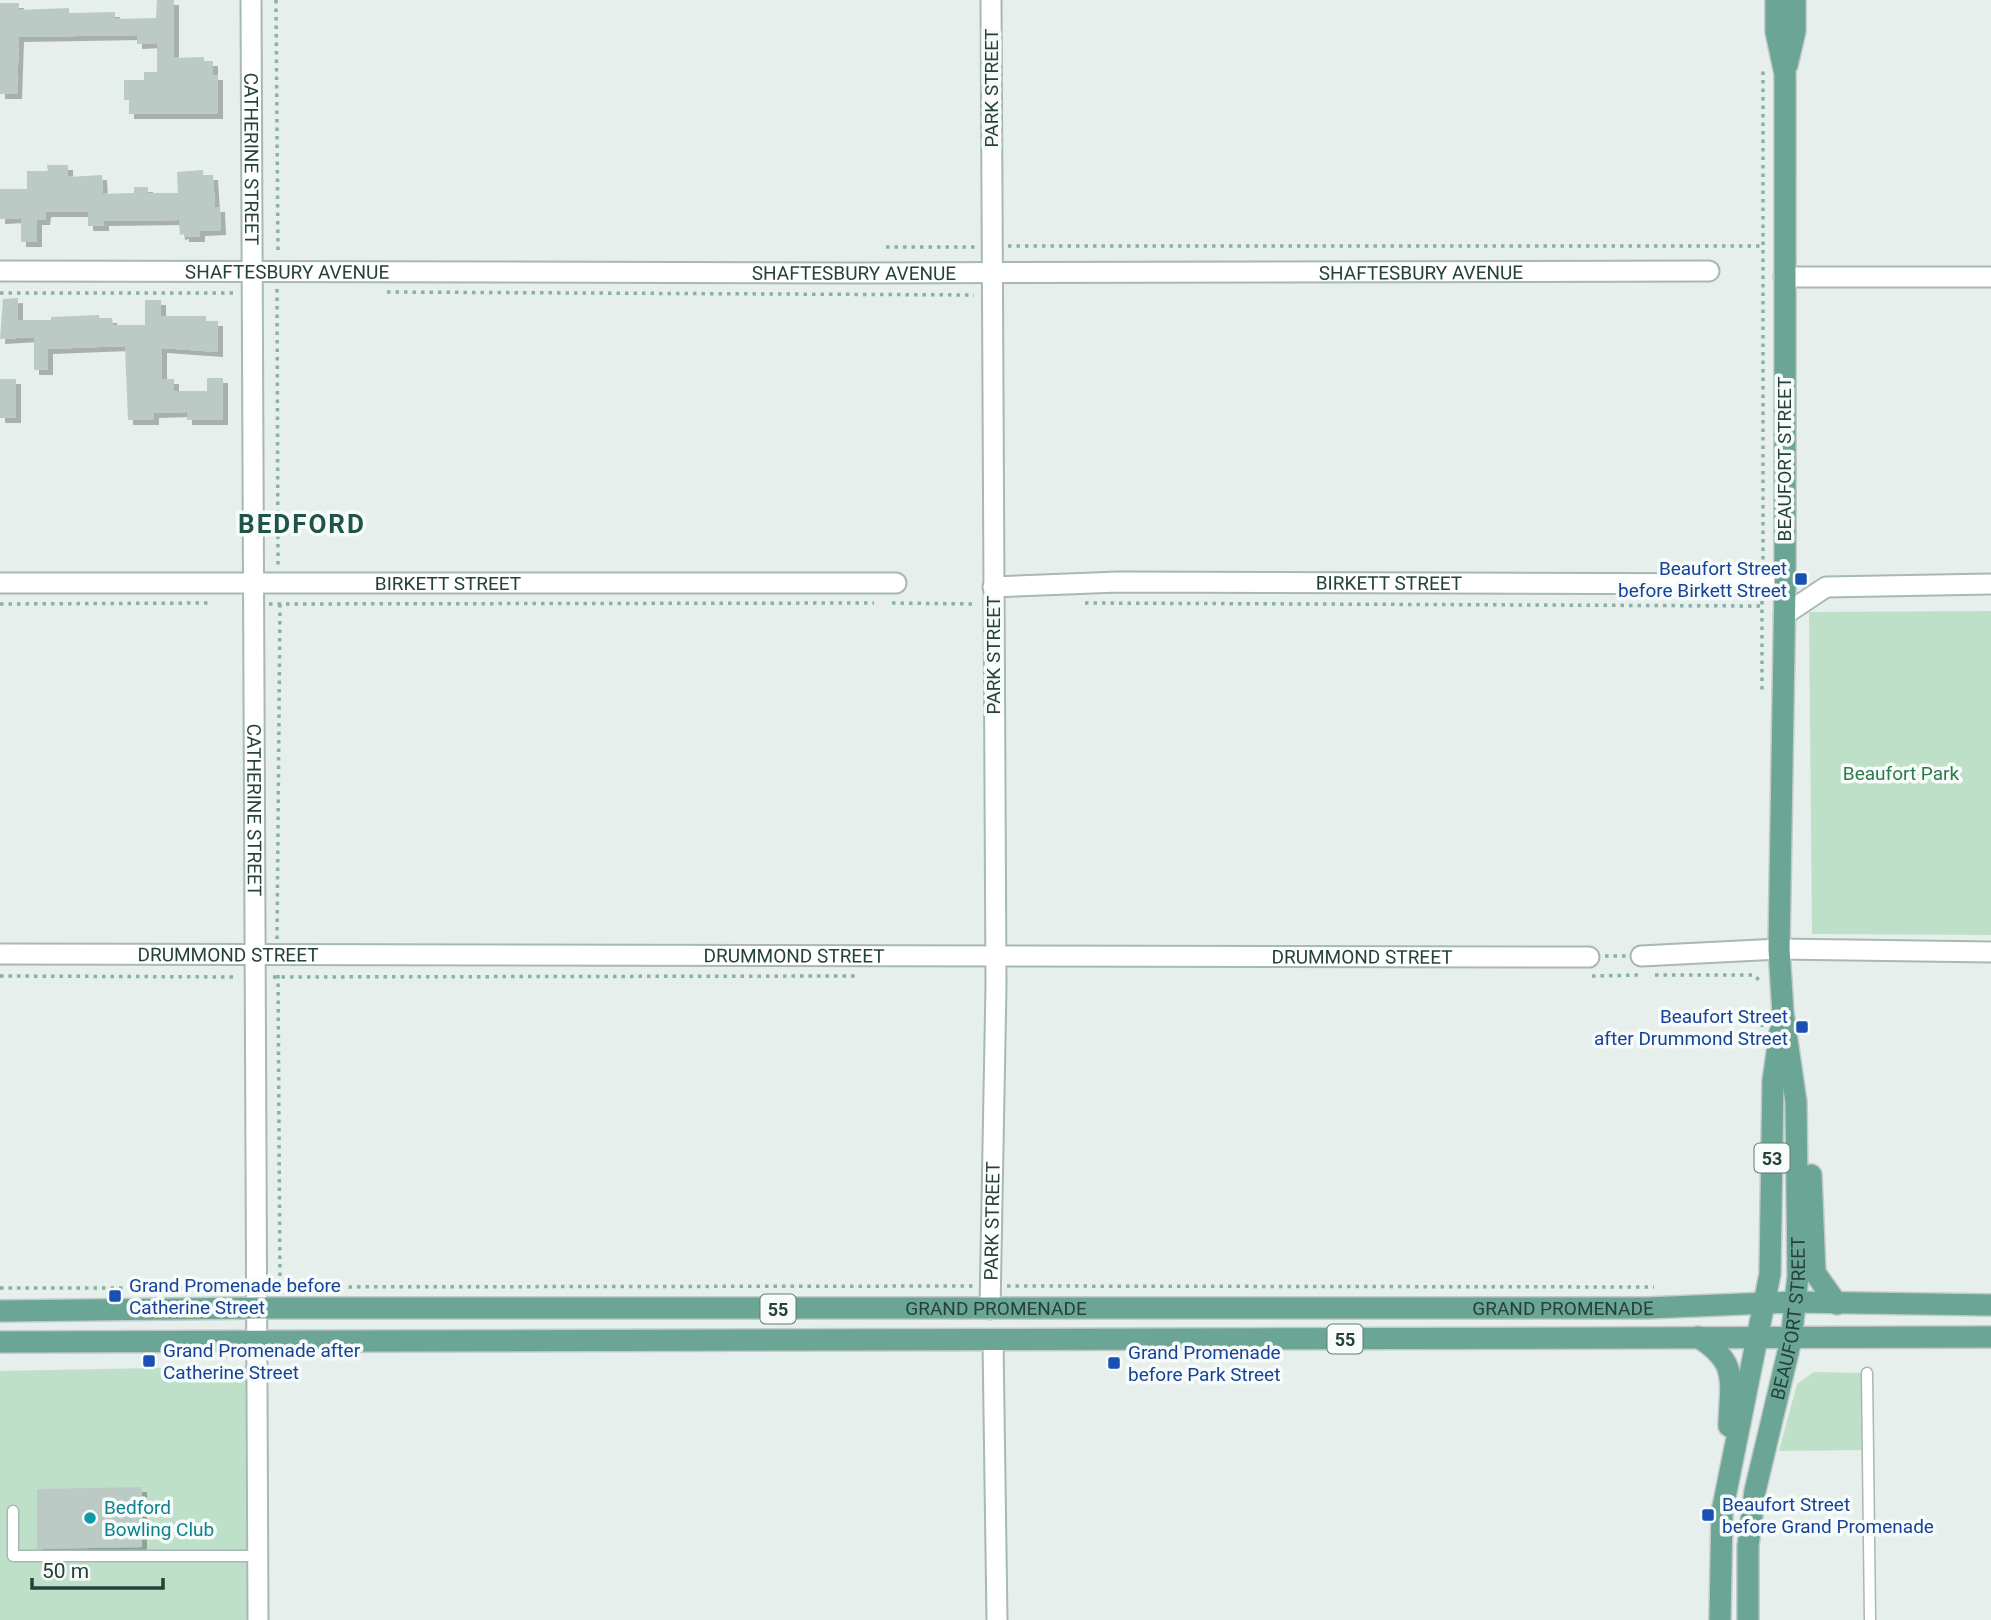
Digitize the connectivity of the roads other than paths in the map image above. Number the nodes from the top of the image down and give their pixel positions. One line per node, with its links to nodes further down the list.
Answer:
1 (251, 0): 7 (street, CATHERINE STREET)
2 (991, 0): 9 (street, PARK STREET)
3 (1776, 0): 5 (main road, BEAUFORT STREET / 53)
4 (1795, 0): 5 (main road, BEAUFORT STREET / 53)
5 (1785, 74): 10 (main road, BEAUFORT STREET / 53)
6 (0, 271): 7 (street, SHAFTESBURY AVENUE)
7 (251, 271): 9 (street, SHAFTESBURY AVENUE); 13 (street, CATHERINE STREET)
8 (1709, 271): 9 (street, SHAFTESBURY AVENUE)
9 (992, 275): 17 (street, PARK STREET)
10 (1784, 277): 11 (street); 15 (main road, BEAUFORT STREET / 53)
11 (1991, 277)
12 (0, 583): 13 (street, BIRKETT STREET)
13 (253, 583): 14 (street, BIRKETT STREET); 21 (street, CATHERINE STREET)
14 (895, 583)
15 (1785, 584): 17 (street, BIRKETT STREET); 18 (main road, BEAUFORT STREET / 53)
16 (1991, 584): 18 (street)
17 (993, 595): 23 (street, PARK STREET)
18 (1784, 615): 19 (main road, BEAUFORT STREET / 53)
19 (1771, 949): 20 (street); 24 (street); 26 (main road, BEAUFORT STREET / 53)
20 (1991, 952)
21 (255, 953): 22 (street, DRUMMOND STREET); 23 (street, DRUMMOND STREET); 32 (street, CATHERINE STREET)
22 (0, 954)
23 (996, 955): 25 (street, DRUMMOND STREET); 33 (street, PARK STREET)
24 (1640, 956)
25 (1589, 966)
26 (1772, 1011): 27 (main road, BEAUFORT STREET / 53); 29 (main road, BEAUFORT STREET / 53)
27 (1796, 1102): 28 (main road, BEAUFORT STREET / 53); 30 (main road)
28 (1795, 1302): 29 (main road, GRAND PROMENADE / 55); 30 (main road, GRAND PROMENADE / 55); 38 (main road, BEAUFORT STREET / 53)
29 (1765, 1303): 33 (main road, GRAND PROMENADE / 55); 37 (main road, BEAUFORT STREET / 53)
30 (1837, 1304): 31 (main road, GRAND PROMENADE / 55)
31 (1991, 1305)
32 (257, 1308): 33 (main road, GRAND PROMENADE / 55); 34 (main road, GRAND PROMENADE / 55); 39 (street, CATHERINE STREET)
33 (990, 1309)
34 (0, 1311)
35 (1698, 1337): 37 (main road, GRAND PROMENADE / 55); 40 (main road, GRAND PROMENADE / 55); 43 (main road)
36 (1991, 1337): 38 (main road, GRAND PROMENADE / 55)
37 (1759, 1339): 38 (main road, GRAND PROMENADE / 55); 43 (main road, BEAUFORT STREET / 53)
38 (1791, 1339): 49 (main road, BEAUFORT STREET / 53)
39 (256, 1341): 40 (main road, GRAND PROMENADE / 55); 41 (main road, GRAND PROMENADE / 55); 45 (street, CATHERINE STREET)
40 (993, 1341): 47 (street)
41 (0, 1342)
42 (1867, 1373): 50 (lane)
43 (1730, 1466): 48 (main road, BEAUFORT STREET / 53)
44 (13, 1511): 45 (lane)
45 (258, 1556): 46 (street, CATHERINE STREET)
46 (258, 1620)
47 (998, 1620)
48 (1720, 1620)
49 (1748, 1620)
50 (1870, 1620)

